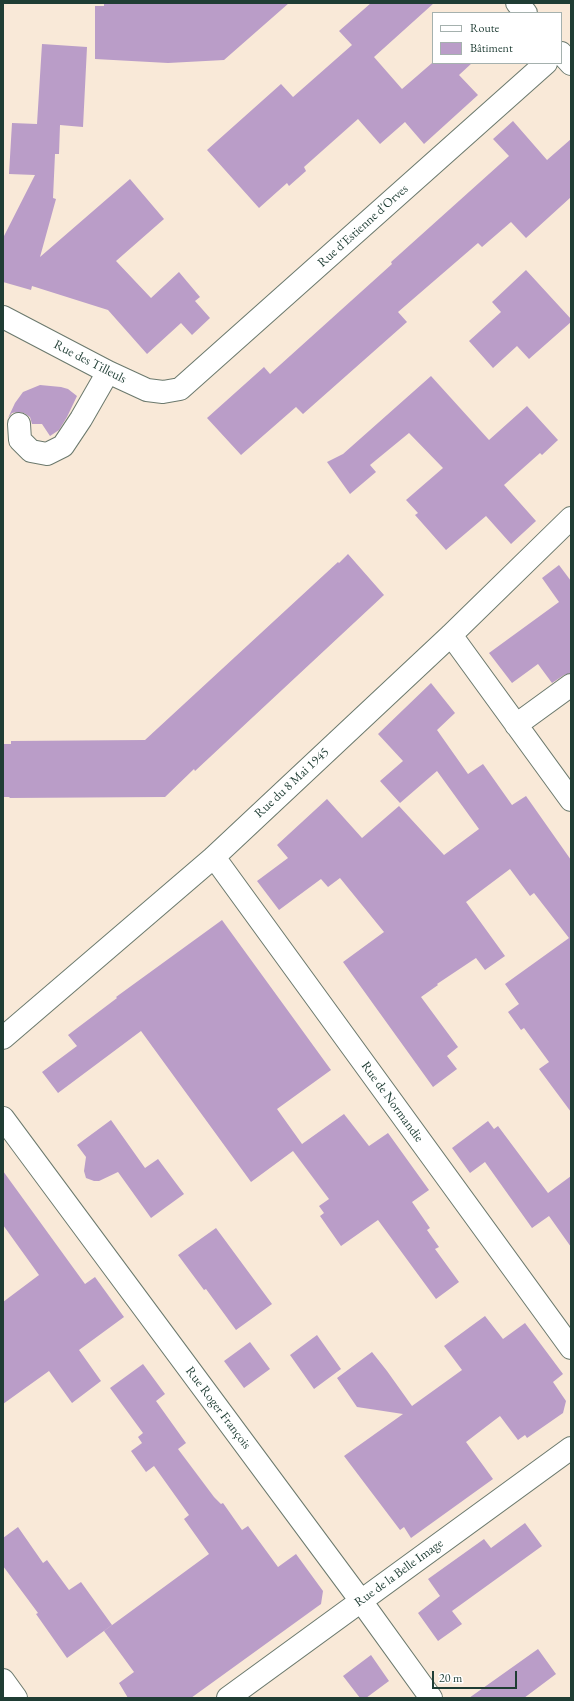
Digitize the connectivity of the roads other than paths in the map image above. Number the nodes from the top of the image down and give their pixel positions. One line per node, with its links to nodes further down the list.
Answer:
1 (517, 3): 2 (street)
2 (525, 12)
3 (571, 41): 4 (street)
4 (562, 49)
5 (562, 54): 7 (street)
6 (545, 64): 10 (street, Rue d'Estienne d'Orves)
7 (571, 64)
8 (3, 318): 9 (street, Rue des Tilleuls)
9 (108, 372): 10 (street, Rue des Tilleuls); 11 (street)
10 (180, 389)
11 (19, 424)
12 (571, 518): 13 (street, Rue du 8 Mai 1945)
13 (451, 635): 15 (street); 17 (street, Rue du 8 Mai 1945)
14 (571, 685): 15 (street)
15 (516, 725): 16 (street)
16 (571, 800)
17 (214, 857): 18 (street, Rue du 8 Mai 1945); 20 (street, Rue de Normandie)
18 (3, 1038)
19 (3, 1118): 22 (street, Rue Roger François)
20 (571, 1348)
21 (571, 1448): 22 (street, Rue de la Belle Image)
22 (361, 1601): 25 (street, Rue de la Belle Image); 26 (street, Rue Roger François)
23 (3, 1680): 24 (street)
24 (16, 1698)
25 (228, 1698)
26 (431, 1698)

